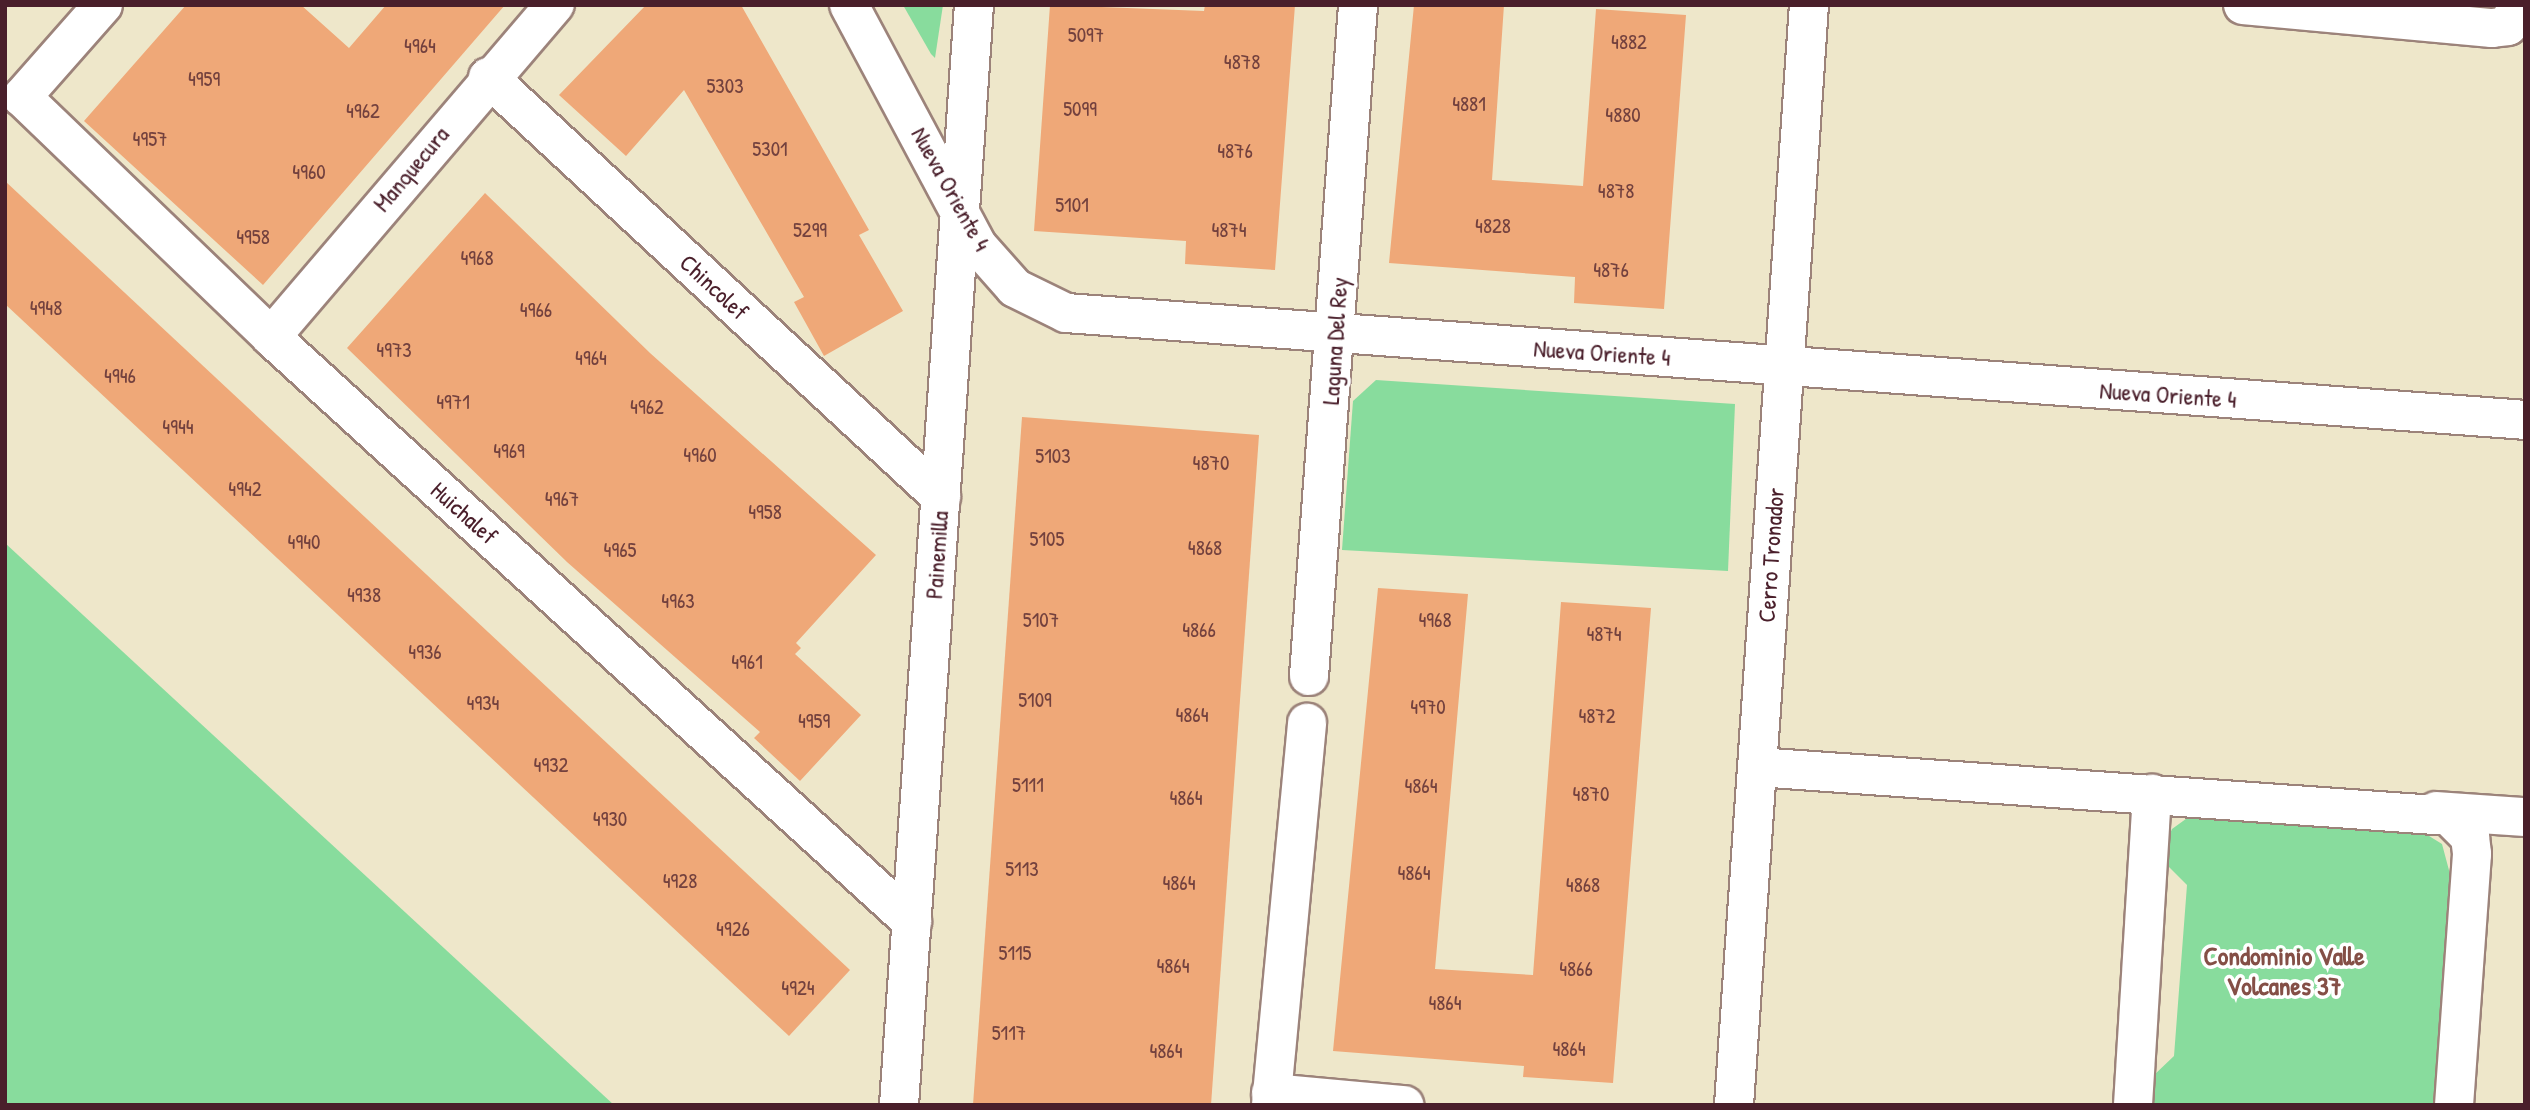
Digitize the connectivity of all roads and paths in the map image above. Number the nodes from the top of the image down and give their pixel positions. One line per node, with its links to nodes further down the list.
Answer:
1 (103, 5): 12 (street, Huichalef)
2 (555, 5): 9 (street, Manquecura)
3 (849, 5): 10 (street, Nueva Oriente 4)
4 (974, 5): 10 (street, Painemilla)
5 (1358, 5): 11 (street, Laguna Del Rey)
6 (1808, 5): 13 (street, Cerro Tronador)
7 (2243, 5): 8 (street)
8 (2518, 5)
9 (488, 77): 12 (street, Manquecura); 15 (street, Chincolef)
10 (960, 216): 11 (street, Nueva Oriente 4); 15 (street, Painemilla)
11 (1336, 334): 13 (street, Nueva Oriente 4); 16 (street, Laguna Del Rey)
12 (271, 337): 22 (street, Huichalef)
13 (1784, 366): 14 (street, Nueva Oriente 4); 18 (street, Cerro Tronador)
14 (2525, 420)
15 (941, 497): 22 (street, Painemilla)
16 (1309, 676)
17 (1307, 723): 23 (street)
18 (1757, 767): 19 (street); 26 (street, Cerro Tronador)
19 (2152, 794): 20 (street); 27 (street)
20 (2434, 810): 21 (street); 28 (street)
21 (2525, 817)
22 (912, 922): 24 (street, Painemilla)
23 (1271, 1099): 25 (street)
24 (899, 1105)
25 (1404, 1105)
26 (1734, 1105)
27 (2133, 1105)
28 (2454, 1105)

